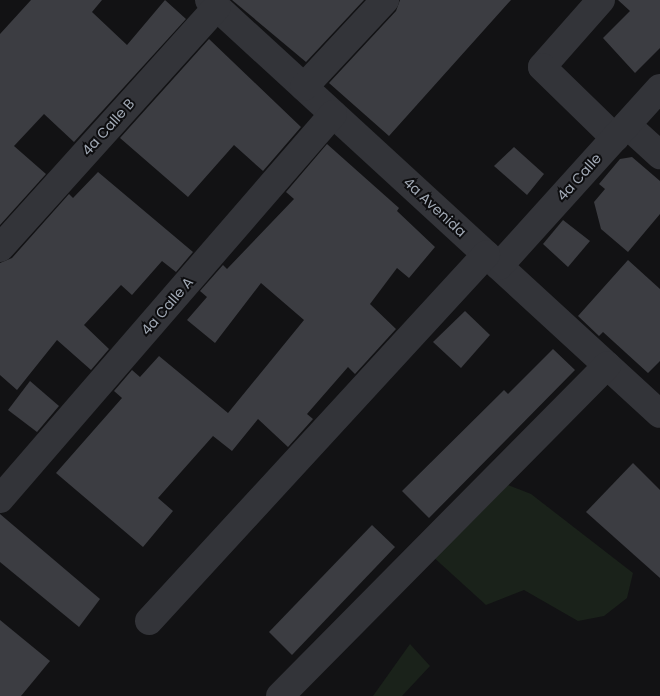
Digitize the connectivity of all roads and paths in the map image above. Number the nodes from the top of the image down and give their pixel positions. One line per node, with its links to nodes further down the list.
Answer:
1 (385, 0): 4 (street)
2 (601, 0): 7 (street)
3 (213, 3): 4 (street, 4a Avenida); 9 (street, 4a Calle B)
4 (304, 87): 6 (street, 4a Avenida)
5 (660, 88): 7 (street, 4a Calle)
6 (333, 114): 10 (street, 4a Avenida); 13 (street, 4a Calle A)
7 (621, 131): 8 (street); 10 (street, 4a Calle)
8 (660, 155)
9 (0, 248)
10 (493, 260): 11 (street, 4a Avenida); 14 (street, 4a Calle)
11 (607, 366): 12 (street, 4a Avenida); 15 (street)
12 (660, 414)
13 (0, 499)
14 (149, 621)
15 (280, 696)

